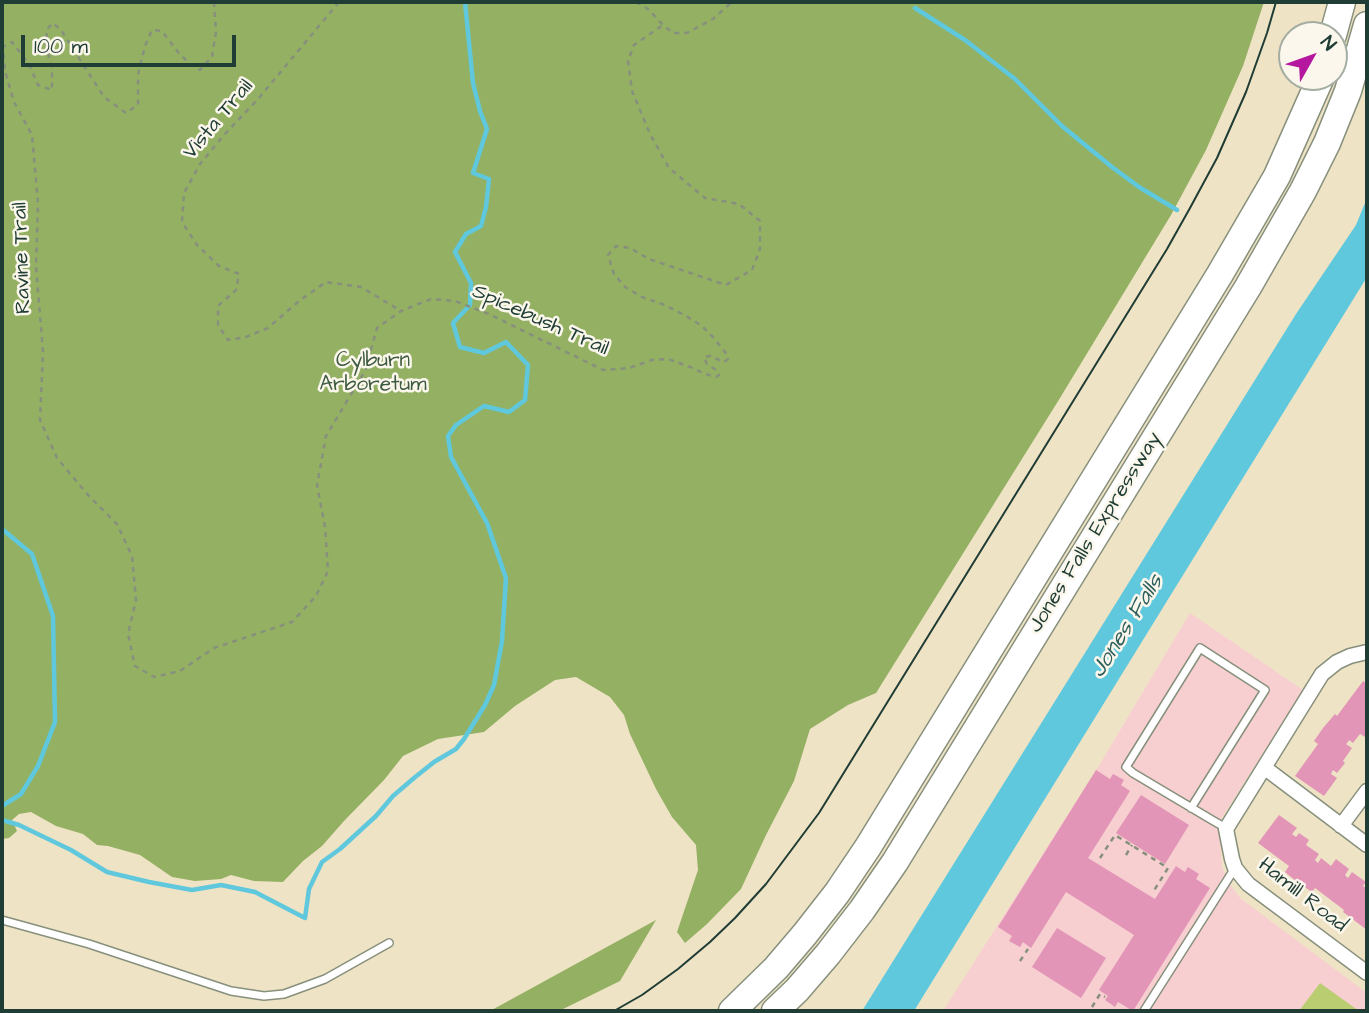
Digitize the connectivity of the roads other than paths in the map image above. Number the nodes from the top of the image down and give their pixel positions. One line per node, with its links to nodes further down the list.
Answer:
1 (1342, 2): 2 (highway)
2 (1337, 21)
3 (1367, 25): 17 (highway, Jones Falls Expressway)
4 (1315, 91): 16 (highway, Jones Falls Expressway)
5 (1367, 652): 6 (street)
6 (1265, 768): 9 (street); 10 (street)
7 (1367, 791): 9 (street)
8 (1191, 808): 8 (lane); 10 (lane)
9 (1341, 825): 11 (street)
10 (1226, 829): 12 (street, Hamill Road)
11 (1367, 845)
12 (1236, 868): 15 (street, Hamill Road); 18 (lane)
13 (2, 920): 14 (lane)
14 (389, 943)
15 (1367, 973)
16 (732, 1011)
17 (775, 1011)
18 (1144, 1011)

